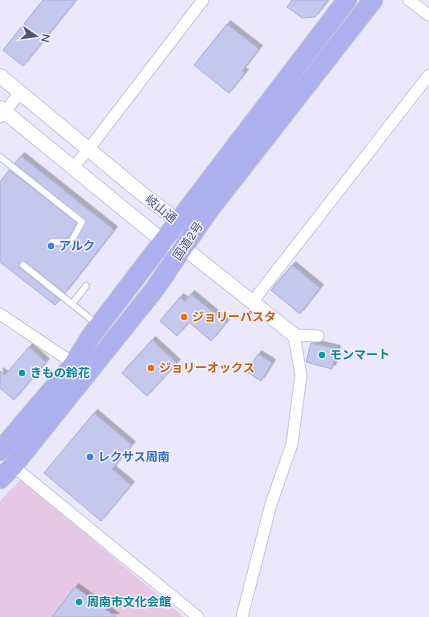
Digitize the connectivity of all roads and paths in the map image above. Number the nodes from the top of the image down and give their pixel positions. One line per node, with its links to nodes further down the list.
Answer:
1 (203, 0): 10 (street)
2 (347, 0): 13 (highway, 国道2号)
3 (373, 0): 16 (highway, 国道2号)
4 (409, 0): 5 (street)
5 (429, 16)
6 (429, 75): 19 (street)
7 (0, 76): 8 (street, 岐山通)
8 (20, 93): 9 (street); 10 (street, 岐山通)
9 (2, 112): 12 (street, 岐山通)
10 (88, 150): 12 (street); 13 (street, 岐山通)
11 (0, 156): 14 (lane)
12 (74, 166): 15 (street, 岐山通)
13 (179, 222): 15 (highway, 国道2号); 16 (street, 岐山通)
14 (52, 242)
15 (164, 242): 16 (street, 岐山通); 22 (highway, 国道2号)
16 (184, 248): 19 (street); 27 (highway, 国道2号)
17 (23, 264): 20 (lane)
18 (86, 286): 20 (lane)
19 (253, 301): 23 (street)
20 (72, 304): 22 (lane)
21 (0, 314): 25 (street)
22 (99, 326): 25 (highway, 国道2号)
23 (294, 335): 24 (street); 30 (street)
24 (318, 336)
25 (73, 365): 26 (highway, 国道2号)
26 (0, 451)
27 (13, 466): 28 (highway, 国道2号); 29 (street)
28 (0, 479)
29 (198, 617)
30 (242, 617)

